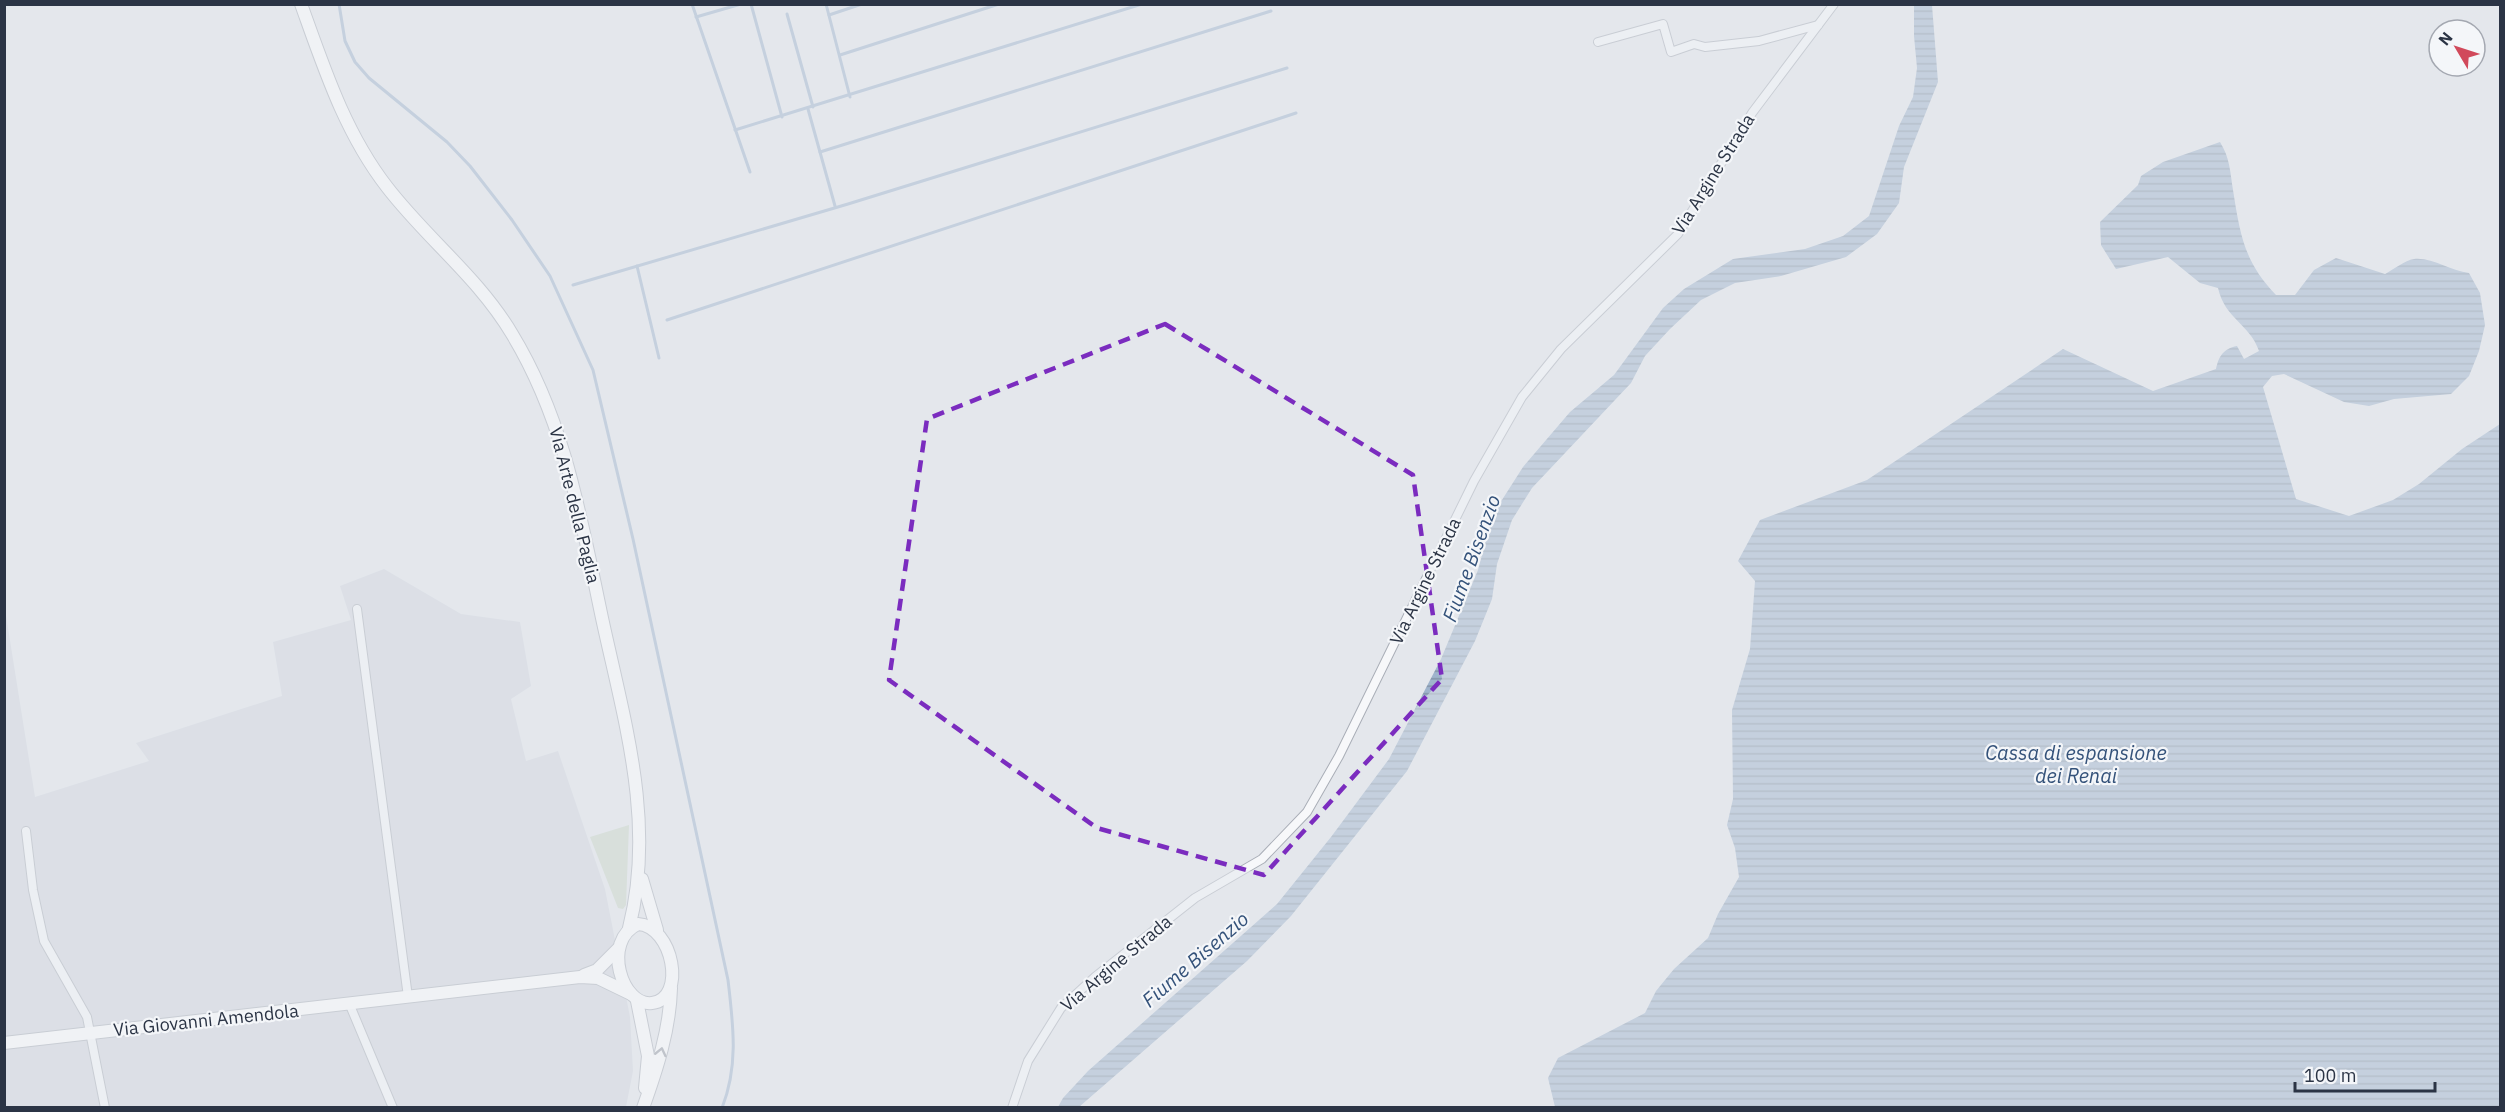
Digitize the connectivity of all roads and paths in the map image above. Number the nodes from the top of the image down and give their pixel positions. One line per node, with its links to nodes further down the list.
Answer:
1 (301, 4): 7 (main road, Via Arte della Paglia)
2 (1834, 4): 3 (street, Via Argine Strada)
3 (1819, 25): 4 (street); 21 (street, Via Argine Strada)
4 (1598, 42)
5 (357, 609): 13 (street)
6 (26, 831): 16 (street)
7 (640, 863): 8 (main road, Via Arte della Paglia); 9 (main road, Via Arte della Paglia)
8 (630, 928): 9 (main road); 10 (main road, Via Arte della Paglia)
9 (657, 930): 12 (main road, Via Arte della Paglia)
10 (618, 949): 11 (main road, Via Giovanni Amendola); 14 (main road, Via Arte della Paglia)
11 (580, 977): 13 (main road, Via Giovanni Amendola); 14 (main road, Via Giovanni Amendola)
12 (671, 988): 14 (main road); 20 (main road, Via Arte della Paglia, one-way to 12)
13 (408, 997): 15 (main road, Via Giovanni Amendola)
14 (634, 998): 20 (main road, Via Arte della Paglia)
15 (349, 1004): 16 (main road, Via Giovanni Amendola); 19 (street)
16 (91, 1033): 17 (main road, Via Giovanni Amendola); 18 (street)
17 (4, 1043)
18 (105, 1107)
19 (393, 1107)
20 (642, 1107)
21 (1012, 1107)

